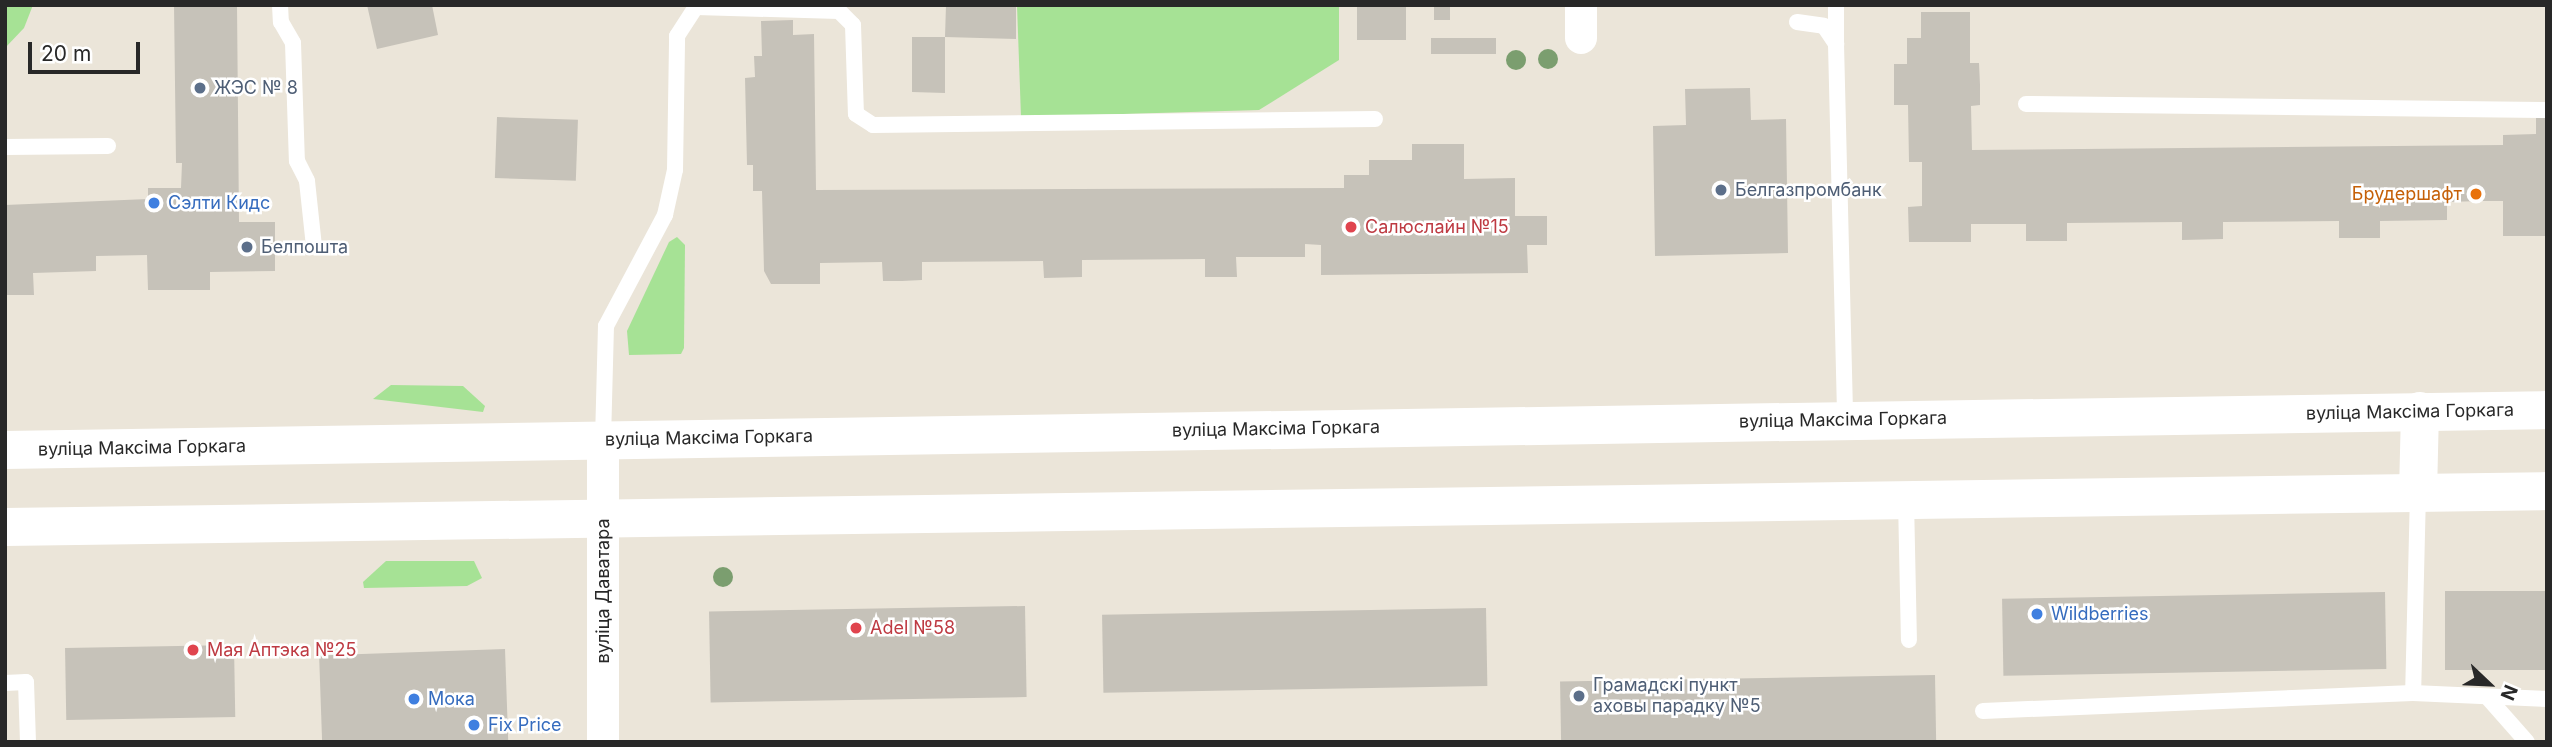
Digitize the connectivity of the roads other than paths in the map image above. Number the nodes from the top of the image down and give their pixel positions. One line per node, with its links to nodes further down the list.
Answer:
1 (280, 5): 12 (lane)
2 (1581, 5): 5 (street)
3 (1836, 5): 6 (lane)
4 (1797, 22): 6 (lane)
5 (1573, 39)
6 (1836, 44): 15 (lane)
7 (2026, 104): 8 (lane)
8 (2547, 110)
9 (1375, 119): 16 (lane)
10 (108, 146): 11 (lane)
11 (5, 147)
12 (314, 247)
13 (2547, 410): 14 (main road, вуліца Максіма Горкага)
14 (2420, 411): 15 (main road, вуліца Максіма Горкага); 19 (main road)
15 (1845, 420): 16 (main road, вуліца Максіма Горкага)
16 (603, 440): 17 (main road, вуліца Максіма Горкага); 21 (street, вуліца Даватара)
17 (5, 450)
18 (2547, 492): 19 (main road)
19 (2418, 493): 20 (main road); 25 (lane)
20 (1906, 500): 21 (main road); 23 (lane)
21 (603, 518): 22 (main road); 30 (street, вуліца Даватара)
22 (5, 527)
23 (1909, 640)
24 (5, 683): 29 (lane)
25 (2413, 693): 26 (lane); 28 (lane)
26 (2489, 699): 27 (lane); 31 (lane)
27 (2547, 699)
28 (1983, 711)
29 (28, 742)
30 (603, 742)
31 (2527, 742)

